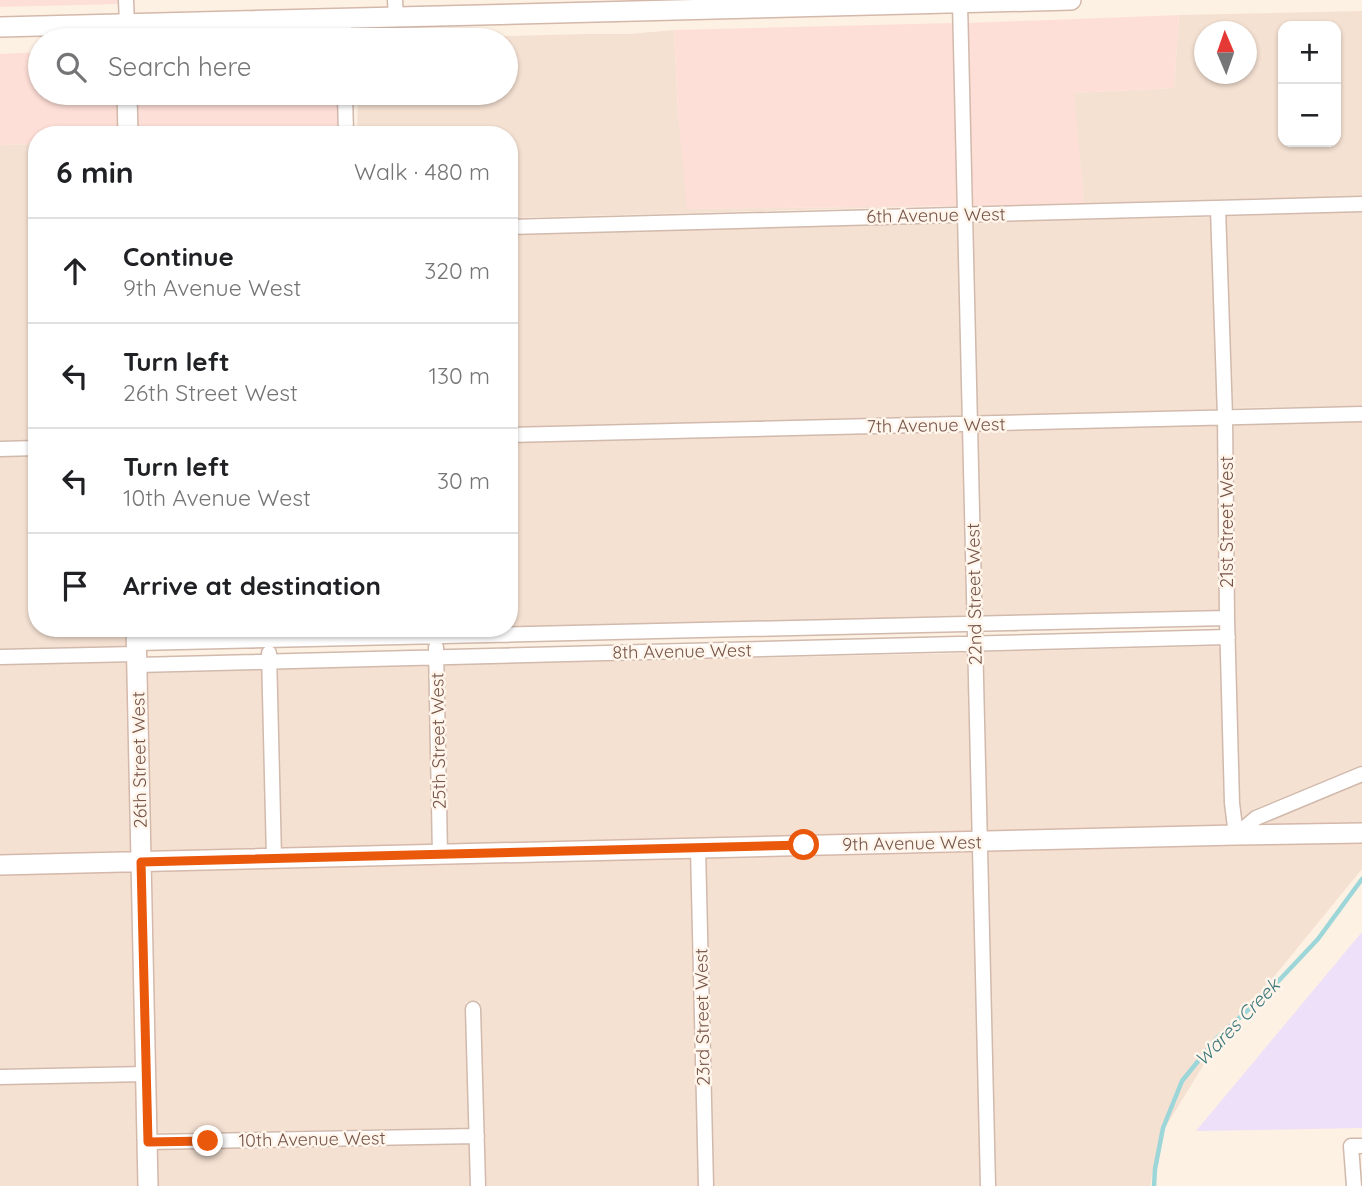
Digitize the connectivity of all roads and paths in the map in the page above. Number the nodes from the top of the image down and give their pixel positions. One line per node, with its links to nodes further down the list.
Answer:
1 (126, 0): 10 (street)
2 (1071, 0): 4 (street)
3 (867, 3): 4 (street); 5 (street)
4 (960, 3): 19 (street, 22nd Street West)
5 (605, 6): 6 (street)
6 (396, 8): 7 (street)
7 (344, 18): 11 (street); 12 (street)
8 (0, 27): 9 (street)
9 (28, 28)
10 (127, 28)
11 (189, 28)
12 (344, 28)
13 (127, 105): 15 (street)
14 (345, 105): 16 (street)
15 (128, 126)
16 (346, 126)
17 (1362, 204): 18 (street, 6th Avenue West)
18 (1218, 208): 19 (street, 6th Avenue West); 22 (street, 21st Street West)
19 (965, 214): 20 (street, 6th Avenue West); 23 (street, 22nd Street West)
20 (518, 227)
21 (1362, 414): 22 (street, 7th Avenue West)
22 (1225, 417): 23 (street, 7th Avenue West); 27 (street, 21st Street West)
23 (970, 424): 24 (street, 7th Avenue West); 28 (street, 22nd Street West)
24 (518, 435)
25 (28, 448): 26 (street)
26 (0, 449)
27 (1227, 618): 28 (street, 8th Avenue West); 32 (street, 21st Street West)
28 (975, 624): 29 (street, 8th Avenue West); 34 (street, 22nd Street West)
29 (518, 632)
30 (352, 637): 33 (street, 8th Avenue West)
31 (436, 637): 37 (street, 25th Street West)
32 (1228, 637): 34 (street, 8th Avenue West); 41 (street, 21st Street West)
33 (268, 641): 35 (street, 8th Avenue West); 38 (street)
34 (974, 644): 37 (street, 8th Avenue West); 42 (street, 22nd Street West)
35 (137, 648): 36 (street, 8th Avenue West); 38 (street, 8th Avenue West); 46 (street, 26th Street West)
36 (0, 657)
37 (436, 657): 38 (street, 8th Avenue West); 44 (street, 25th Street West)
38 (269, 661): 45 (street)
39 (1362, 774): 41 (street)
40 (1359, 833): 41 (street, 9th Avenue West)
41 (1236, 835): 42 (street, 9th Avenue West)
42 (979, 841): 43 (street, 9th Avenue West); 57 (street, 22nd Street West)
43 (698, 848): 44 (street, 9th Avenue West); 56 (street, 23rd Street West)
44 (440, 855): 45 (street, 9th Avenue West)
45 (274, 858): 46 (street, 9th Avenue West)
46 (141, 862): 47 (street, 9th Avenue West); 49 (street, 26th Street West)
47 (0, 865)
48 (473, 1009): 51 (street)
49 (146, 1074): 50 (street); 52 (street, 26th Street West)
50 (0, 1077)
51 (477, 1136): 52 (street, 10th Avenue West); 55 (street)
52 (148, 1142): 54 (street, 26th Street West)
53 (1356, 1146): 58 (street)
54 (148, 1186)
55 (478, 1186)
56 (706, 1186)
57 (988, 1186)
58 (1354, 1186)

